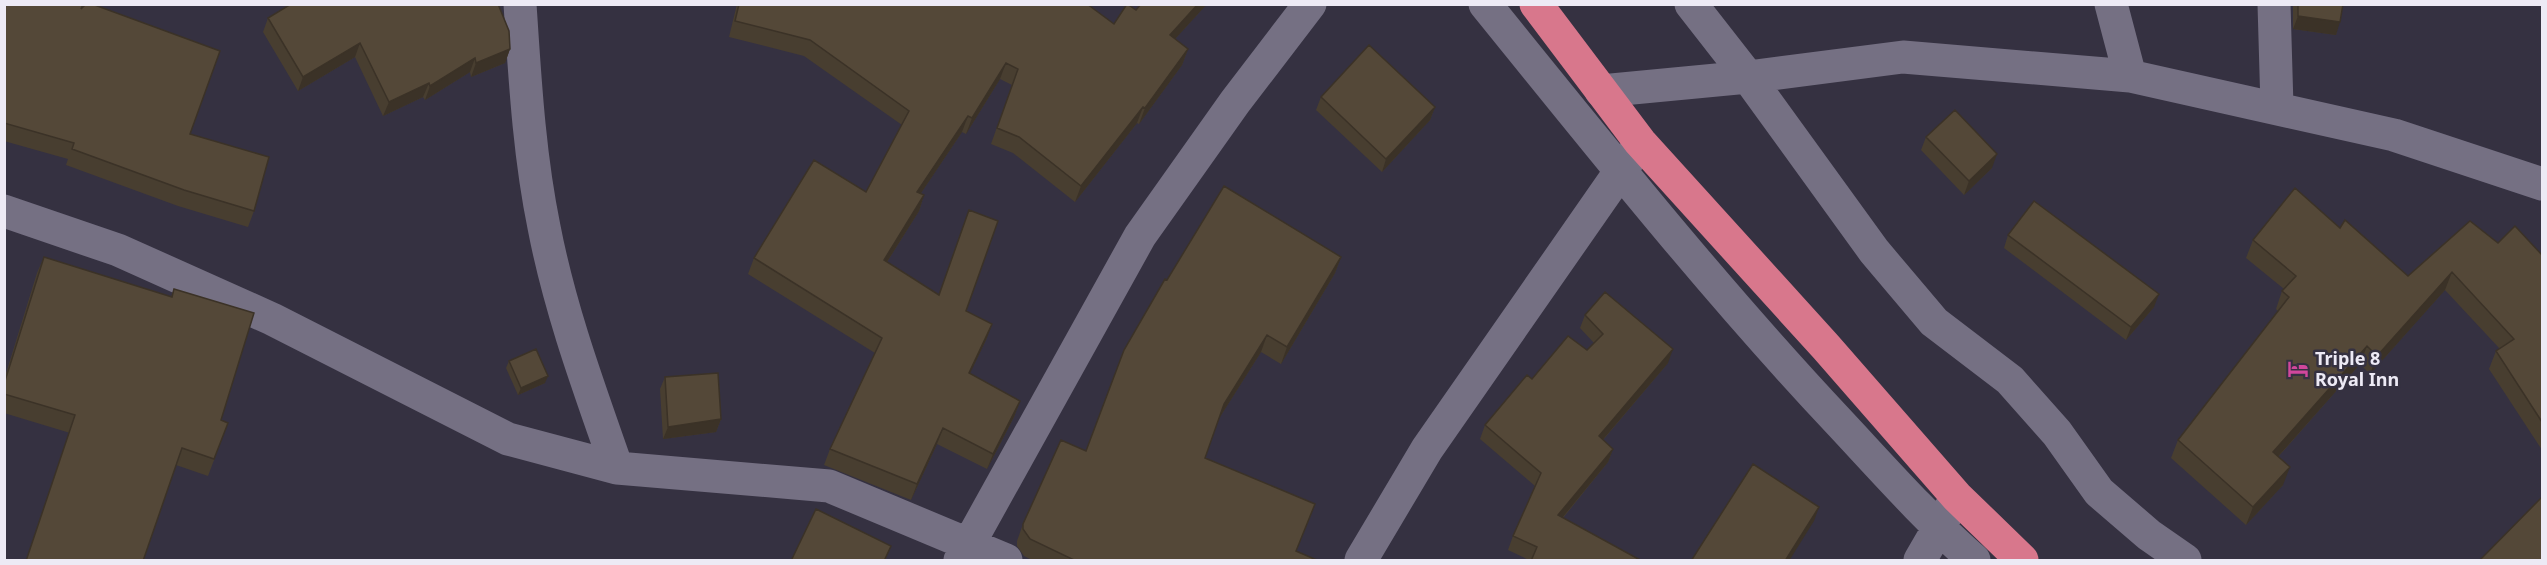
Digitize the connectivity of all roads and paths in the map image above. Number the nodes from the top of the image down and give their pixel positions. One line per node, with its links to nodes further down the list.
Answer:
1 (520, 4): 16 (street)
2 (1310, 4): 19 (street)
3 (1485, 4): 13 (street)
4 (1536, 4): 10 (highway)
5 (1691, 4): 9 (street)
6 (2111, 4): 8 (street)
7 (2274, 4): 11 (street)
8 (2130, 76): 9 (street); 11 (street)
9 (1748, 77): 10 (street); 25 (street)
10 (1601, 91): 12 (highway)
11 (2277, 107): 14 (street)
12 (1640, 142): 13 (street); 17 (highway)
13 (1621, 173): 18 (street); 21 (street)
14 (2542, 184)
15 (4, 211): 16 (street)
16 (617, 468): 19 (street)
17 (1957, 497): 18 (street); 24 (highway)
18 (1938, 529): 22 (street); 23 (street)
19 (964, 553): 20 (street)
20 (1006, 561)
21 (1361, 561)
22 (1920, 561)
23 (1974, 561)
24 (2022, 561)
25 (2185, 561)

